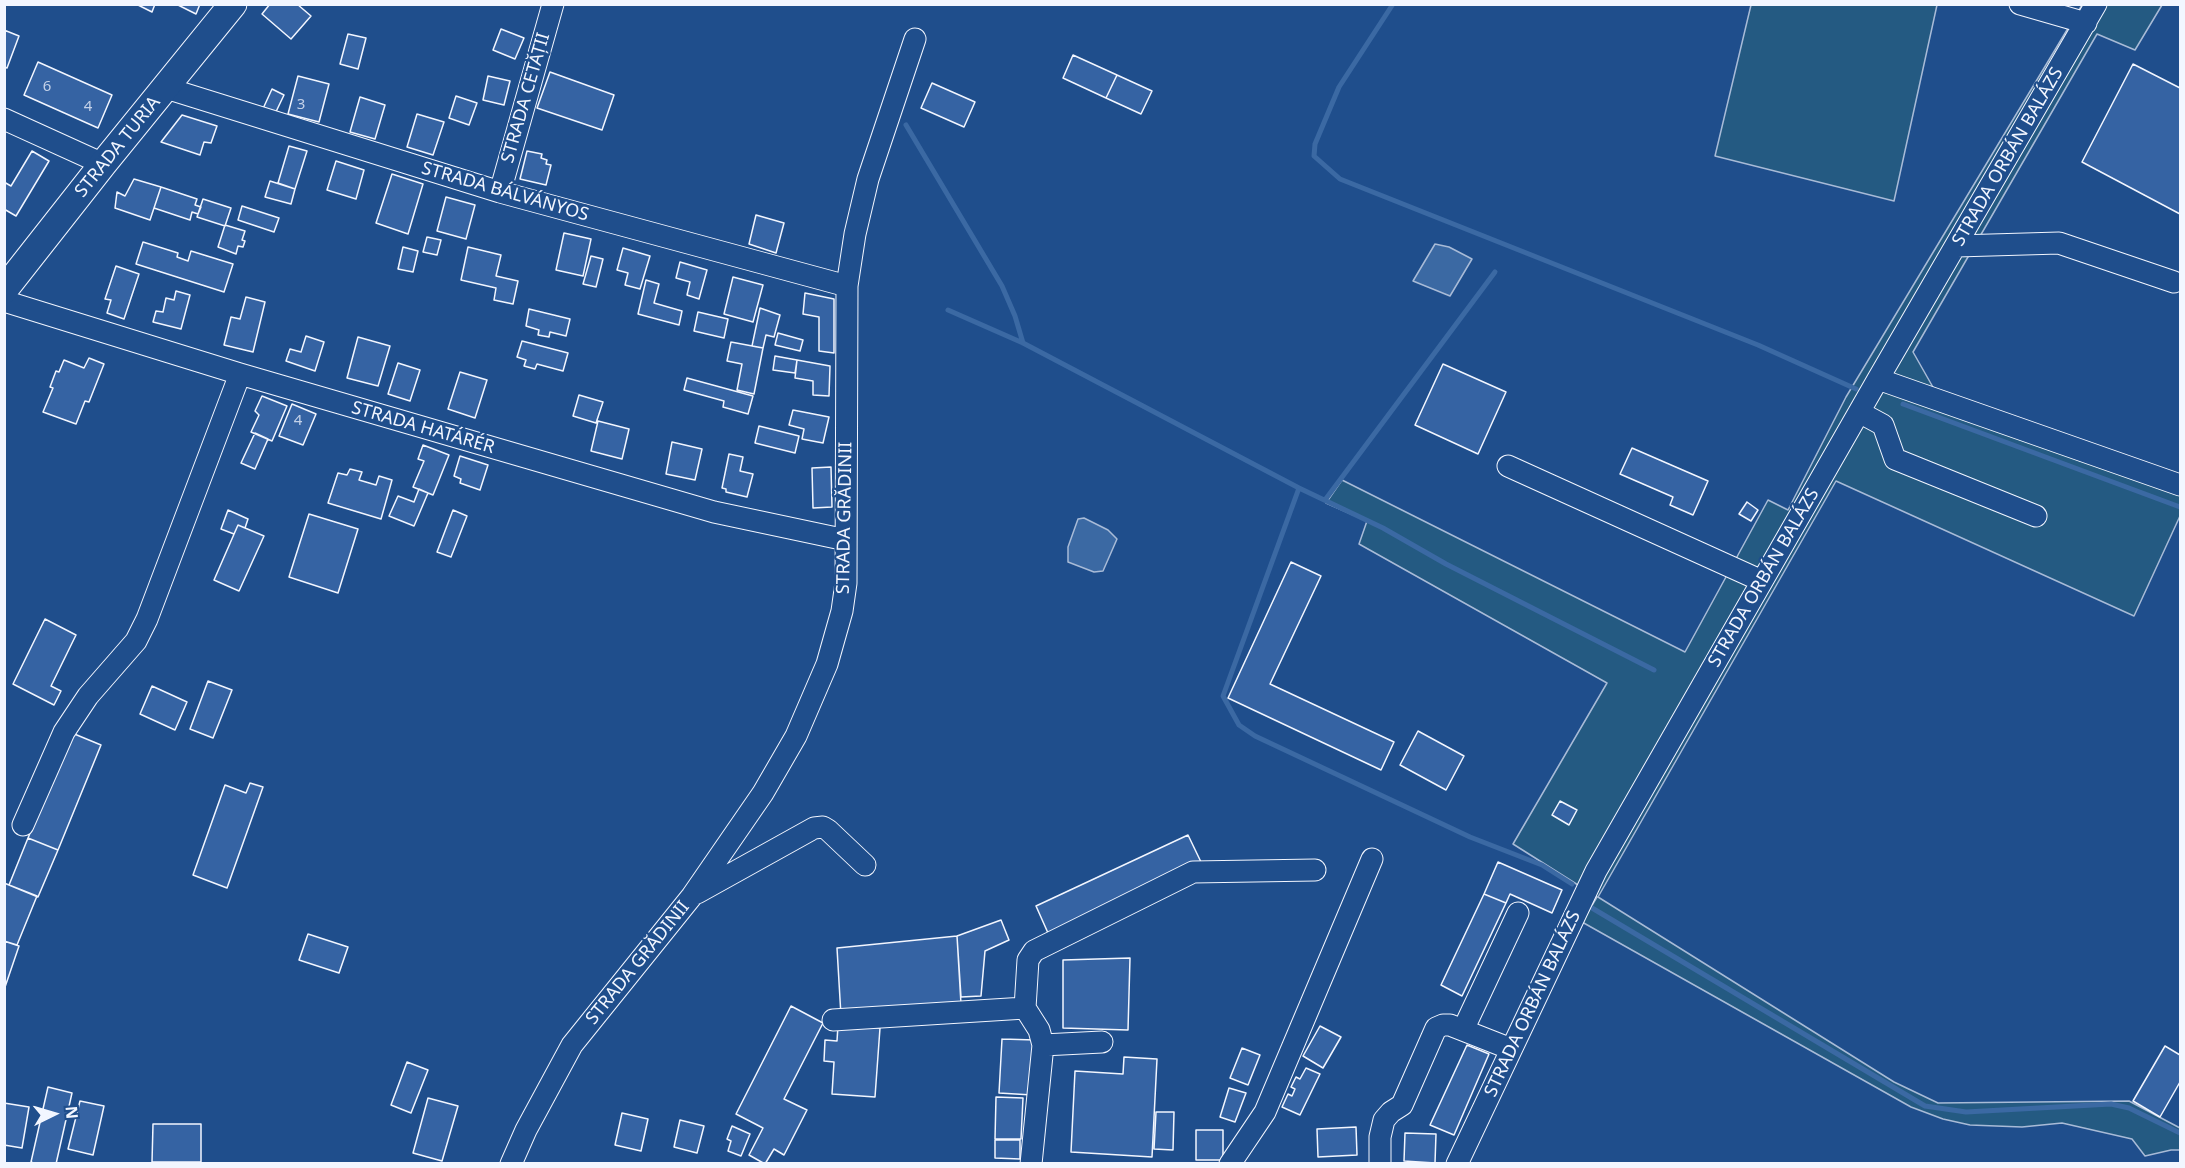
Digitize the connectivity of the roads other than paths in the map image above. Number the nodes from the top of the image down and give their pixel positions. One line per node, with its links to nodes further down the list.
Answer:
1 (233, 4): 6 (main road, STRADA TURIA)
2 (553, 4): 9 (street, STRADA CETĂȚII)
3 (2020, 4): 4 (street)
4 (2091, 14): 10 (street, STRADA ORBÁN BALÁZS)
5 (915, 39): 12 (street, STRADA GRĂDINII)
6 (166, 88): 8 (main road, STRADA TURIA); 9 (street, STRADA BÁLVÁNYOS)
7 (4, 119): 8 (street)
8 (103, 164): 13 (main road, STRADA TURIA)
9 (500, 192): 12 (street, STRADA BÁLVÁNYOS)
10 (1957, 246): 11 (street); 16 (street, STRADA ORBÁN BALÁZS)
11 (2174, 282)
12 (847, 286): 21 (street, STRADA GRĂDINII)
13 (4, 290)
14 (4, 301): 15 (street, STRADA HATÁRÉR)
15 (240, 374): 21 (street, STRADA HATÁRÉR); 23 (street)
16 (1878, 380): 17 (street, STRADA ORBÁN BALÁZS); 19 (street)
17 (1859, 412): 20 (street); 22 (street, STRADA ORBÁN BALÁZS)
18 (1508, 466): 22 (street)
19 (2181, 485)
20 (2036, 516)
21 (846, 540): 27 (street, STRADA GRĂDINII)
22 (1762, 581): 34 (street, STRADA ORBÁN BALÁZS)
23 (23, 825)
24 (1372, 859): 37 (street)
25 (865, 865): 27 (street)
26 (1316, 870): 29 (street)
27 (692, 896): 35 (street, STRADA GRĂDINII)
28 (1518, 913): 31 (street)
29 (1025, 1008): 30 (street); 33 (street)
30 (833, 1020)
31 (1463, 1030): 34 (street); 38 (street)
32 (1102, 1042): 33 (street)
33 (1043, 1045): 36 (street)
34 (1511, 1049): 39 (street, STRADA ORBÁN BALÁZS)
35 (511, 1164)
36 (1031, 1164)
37 (1230, 1164)
38 (1380, 1164)
39 (1457, 1164)

